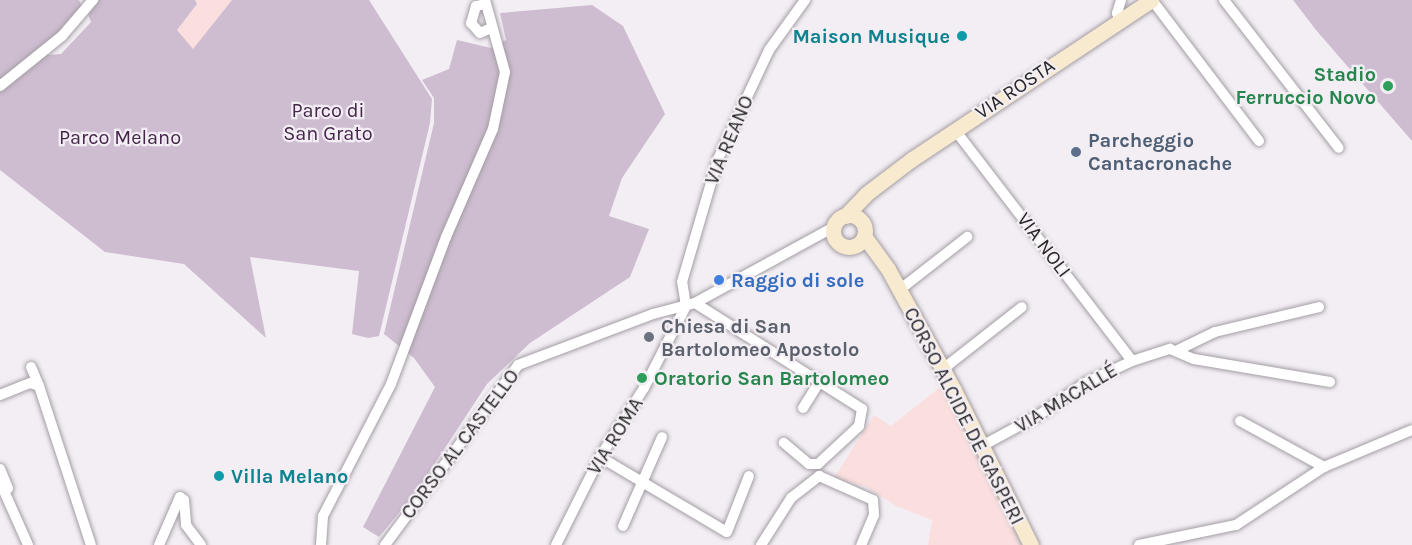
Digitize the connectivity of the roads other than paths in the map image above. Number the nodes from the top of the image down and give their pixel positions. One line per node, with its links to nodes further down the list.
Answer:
1 (93, 0): 9 (street)
2 (1121, 0): 7 (street)
3 (1151, 0): 7 (street, VIA ROSTA); 11 (street)
4 (1224, 0): 12 (street)
5 (805, 1): 18 (street, VIA REANO)
6 (485, 2): 8 (street); 8 (street)
7 (1121, 19): 10 (street, VIA ROSTA)
8 (490, 28): 47 (street)
9 (0, 86)
10 (955, 130): 13 (street, VIA ROSTA); 22 (street, VIA NOLI)
11 (1259, 141)
12 (1339, 148)
13 (846, 221): 14 (street); 16 (street, CORSO ALCIDE DE GASPERI); 18 (street, CORSO AL CASTELLO)
14 (864, 236): 16 (street); 17 (street, CORSO ALCIDE DE GASPERI)
15 (967, 237): 17 (street)
16 (849, 247): 17 (street, CORSO ALCIDE DE GASPERI)
17 (897, 289): 24 (street, CORSO ALCIDE DE GASPERI)
18 (691, 304): 25 (street); 35 (street, VIA ROMA); 48 (street, CORSO AL CASTELLO)
19 (1319, 307): 21 (street, VIA MACALLÉ)
20 (1022, 308): 24 (street)
21 (1178, 350): 22 (street, VIA MACALLÉ); 26 (street)
22 (1132, 360): 34 (street, VIA MACALLÉ)
23 (31, 366): 27 (street)
24 (943, 369): 34 (street, CORSO ALCIDE DE GASPERI)
25 (820, 381): 29 (street); 33 (street)
26 (1330, 382)
27 (39, 386): 28 (street); 44 (street)
28 (0, 395)
29 (803, 408)
30 (1240, 421): 36 (street)
31 (1412, 430): 36 (street)
32 (662, 437): 40 (street)
33 (784, 443)
34 (980, 447): 52 (street, CORSO ALCIDE DE GASPERI)
35 (600, 457): 40 (street); 49 (street, VIA ROMA)
36 (1324, 467): 53 (street)
37 (0, 469): 41 (street)
38 (749, 476): 40 (street)
39 (0, 482): 41 (street)
40 (643, 482): 42 (street)
41 (9, 501): 43 (street)
42 (623, 526)
43 (28, 545)
44 (91, 545)
45 (159, 545): 46 (street)
46 (201, 545)
47 (321, 545)
48 (385, 545)
49 (556, 545)
50 (761, 545): 51 (street)
51 (861, 545)
52 (1031, 545)
53 (1139, 545)

